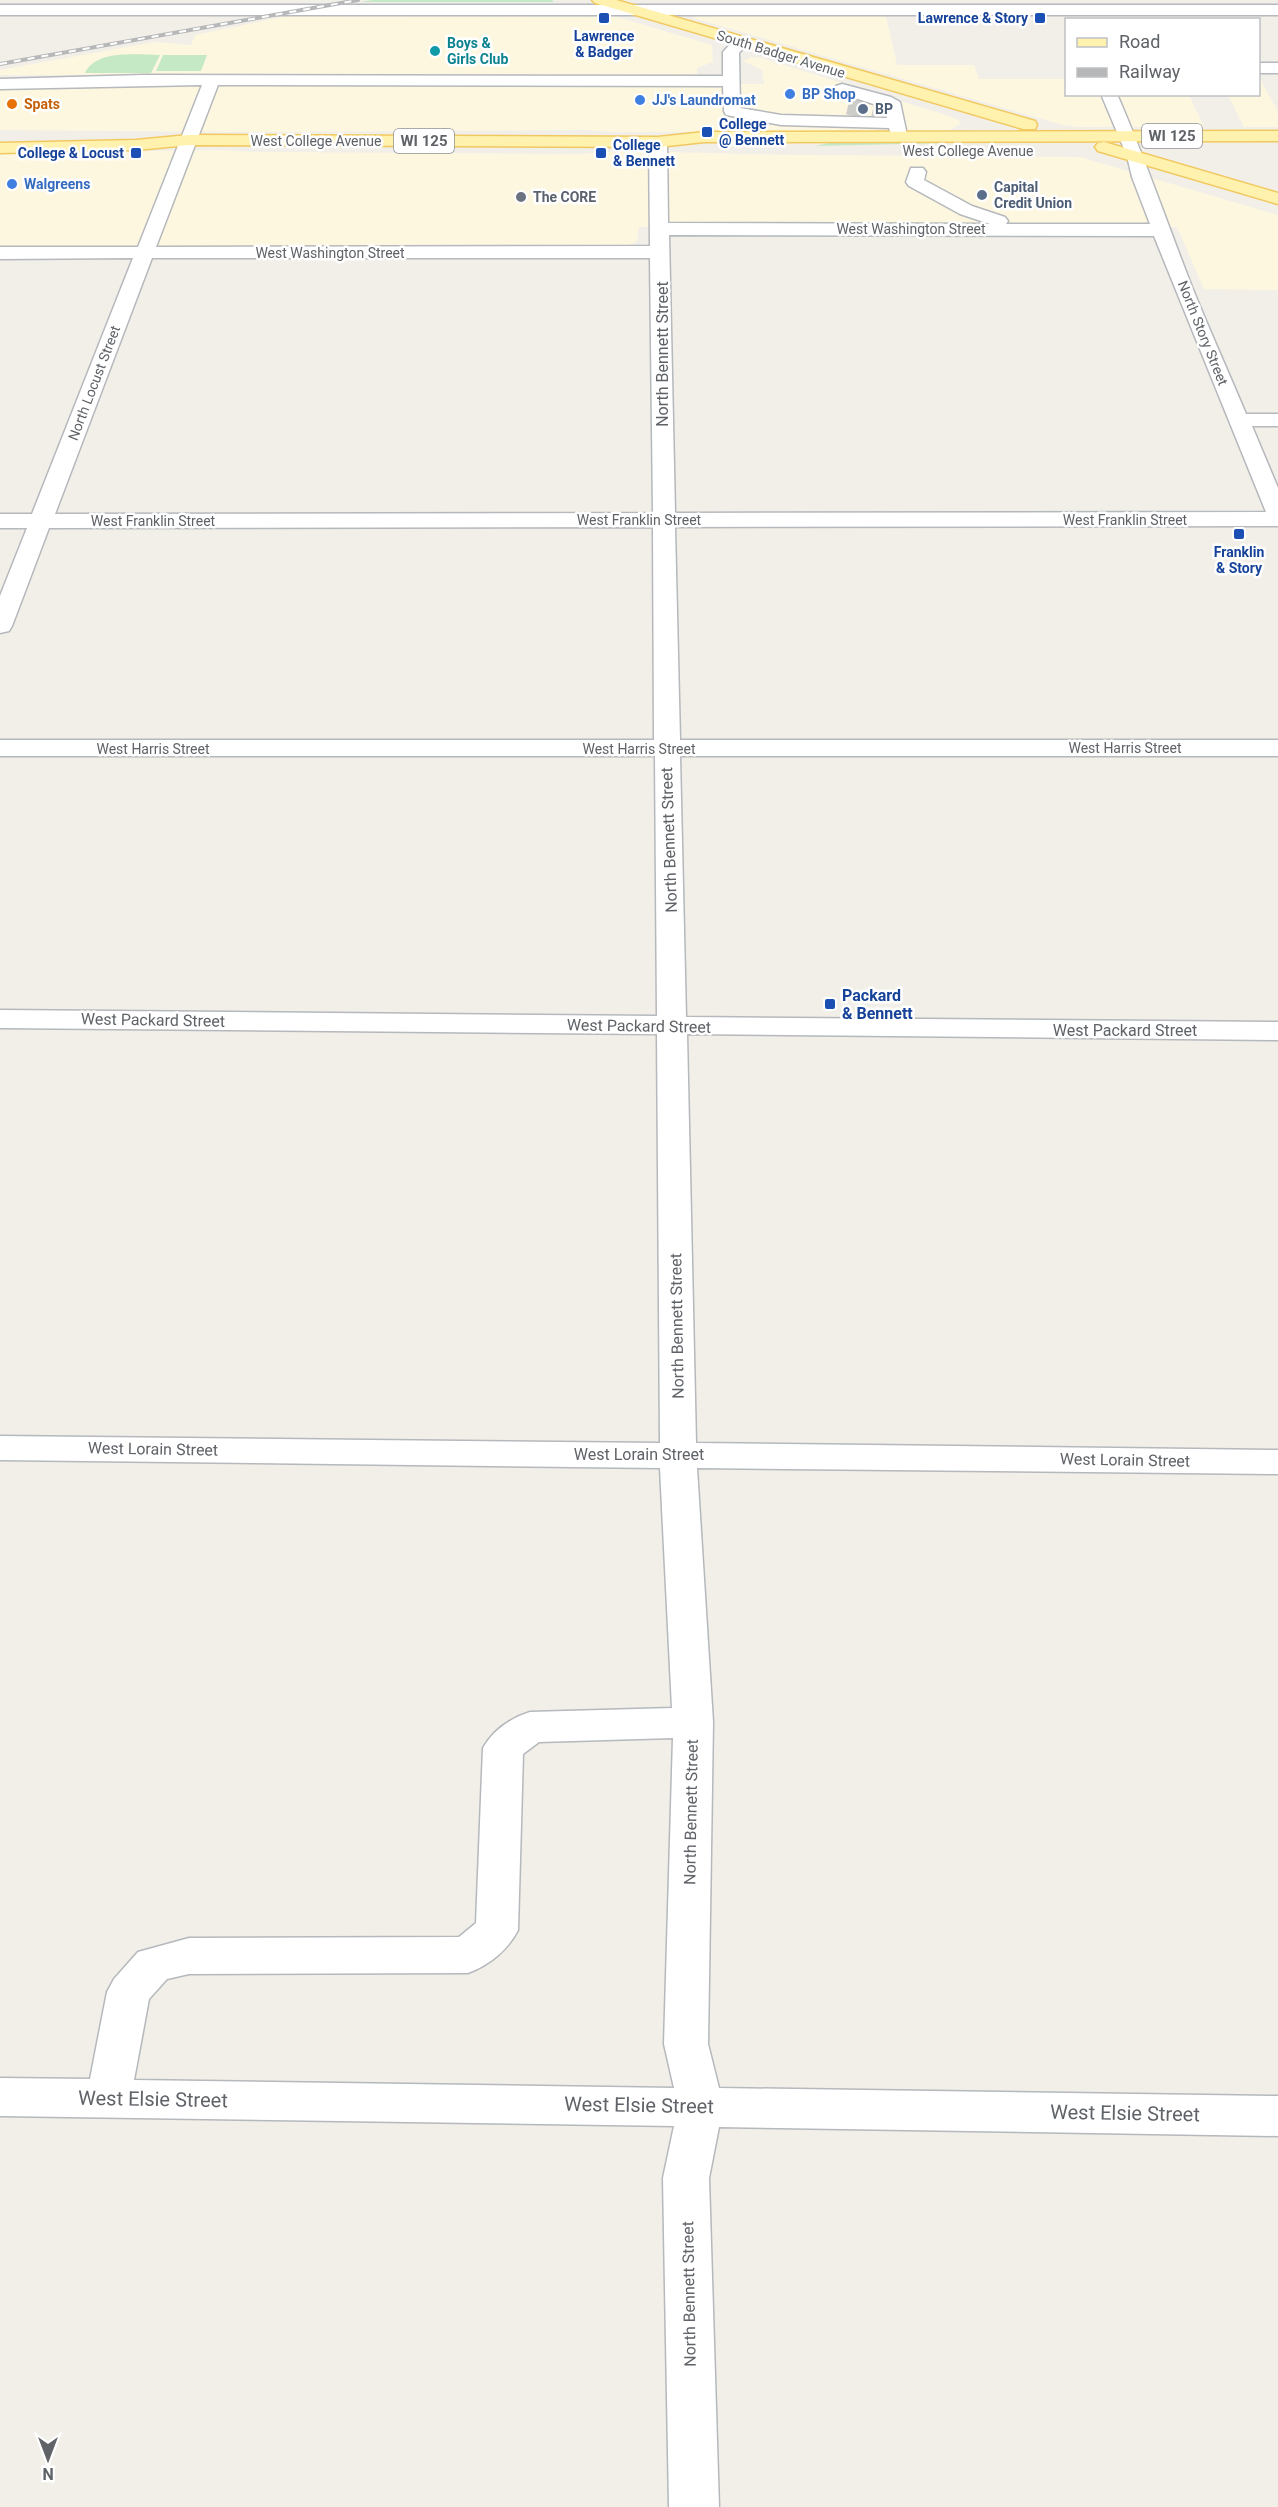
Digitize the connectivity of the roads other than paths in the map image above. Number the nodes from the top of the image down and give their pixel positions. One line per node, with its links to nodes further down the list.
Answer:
1 (600, 0): 5 (main road, South Badger Avenue)
2 (241, 5): 4 (street); 5 (street)
3 (727, 5): 5 (street); 6 (street)
4 (0, 10)
5 (635, 10): 8 (main road, South Badger Avenue)
6 (1072, 10): 7 (street)
7 (1278, 10)
8 (741, 42): 12 (street); 14 (main road, South Badger Avenue)
9 (1260, 68): 10 (street)
10 (1278, 68)
11 (212, 80): 12 (street); 13 (street); 22 (street, North Locust Street)
12 (731, 81): 17 (street)
13 (0, 84)
14 (844, 93): 17 (street); 18 (street); 20 (main road, South Badger Avenue)
15 (1109, 96): 25 (street, North Story Street)
16 (878, 113): 18 (street)
17 (829, 120): 18 (street); 21 (street)
18 (897, 126): 20 (main road, West College Avenue / WI 125); 21 (main road, West College Avenue / WI 125)
19 (0, 135): 22 (main road, West College Avenue / WI 125)
20 (1067, 136): 25 (main road, South Badger Avenue)
21 (823, 137): 23 (main road, West College Avenue / WI 125)
22 (189, 140): 23 (main road, West College Avenue / WI 125); 24 (main road, West College Avenue / WI 125); 34 (street, North Locust Street)
23 (658, 142): 25 (main road, West College Avenue / WI 125); 32 (street, North Bennett Street)
24 (0, 148)
25 (1128, 148): 26 (main road, West College Avenue / WI 125); 29 (main road); 31 (street, North Story Street)
26 (1272, 148)
27 (1242, 168): 29 (main road)
28 (917, 172): 30 (street)
29 (1278, 198)
30 (1078, 210)
31 (1162, 230): 32 (street, West Washington Street); 35 (street, North Story Street)
32 (661, 241): 34 (street, West Washington Street); 39 (street, North Bennett Street)
33 (0, 253): 34 (street, West Washington Street)
34 (145, 253): 41 (street, North Locust Street)
35 (1238, 420): 36 (street); 37 (street, North Story Street)
36 (1278, 420)
37 (1278, 514)
38 (1278, 519): 39 (street, West Franklin Street)
39 (663, 520): 41 (street, West Franklin Street); 44 (street, North Bennett Street)
40 (0, 521): 41 (street, West Franklin Street)
41 (40, 521): 42 (street, North Locust Street)
42 (0, 626)
43 (0, 748): 44 (street, West Harris Street)
44 (666, 748): 45 (street, West Harris Street); 47 (street, North Bennett Street)
45 (1278, 748)
46 (0, 1019): 47 (street, West Packard Street)
47 (673, 1027): 48 (street, West Packard Street); 50 (street, North Bennett Street)
48 (1278, 1031)
49 (0, 1448): 50 (street, West Lorain Street)
50 (679, 1454): 51 (street, West Lorain Street); 52 (street, North Bennett Street)
51 (1278, 1462)
52 (693, 1722): 54 (street); 55 (street, North Bennett Street)
53 (0, 2097): 54 (street, West Elsie Street)
54 (108, 2099): 55 (street, West Elsie Street)
55 (701, 2106): 56 (street, West Elsie Street); 57 (street, North Bennett Street)
56 (1278, 2116)
57 (694, 2507)

